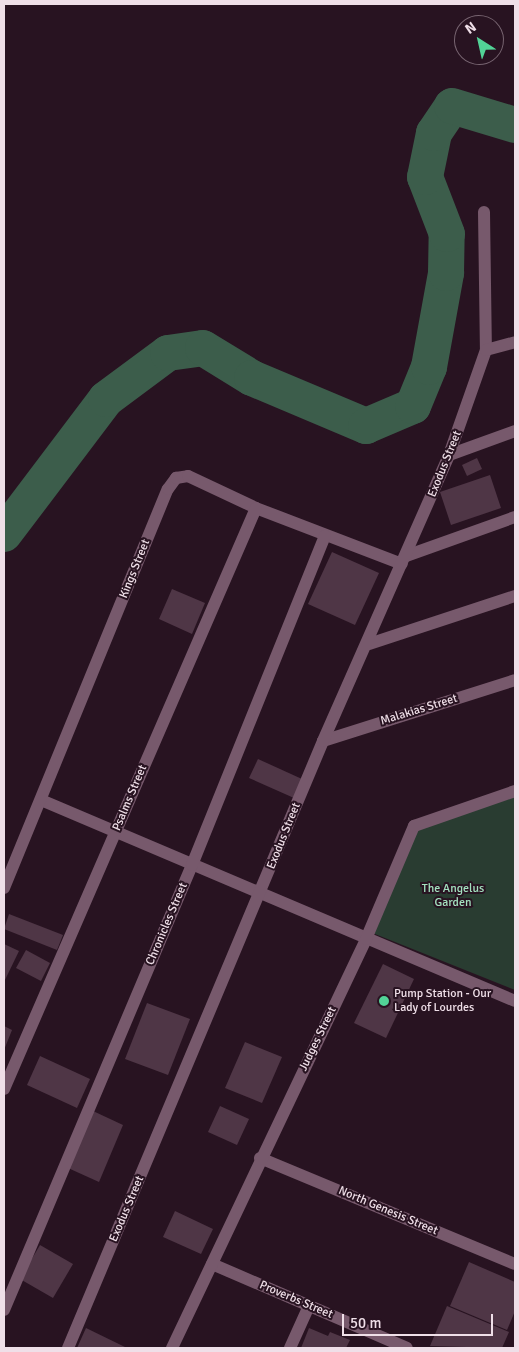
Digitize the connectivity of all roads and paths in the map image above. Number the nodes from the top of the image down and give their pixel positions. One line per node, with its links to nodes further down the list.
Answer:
1 (484, 212): 3 (street, Exodus Street)
2 (515, 342): 3 (street)
3 (486, 350): 5 (street, Exodus Street)
4 (515, 431): 5 (street)
5 (450, 455): 9 (street, Exodus Street)
6 (256, 508): 8 (street, Kings Street); 15 (street, Kings Street); 16 (street, Psalms Street)
7 (515, 517): 9 (street)
8 (325, 536): 9 (street, Kings Street); 17 (street, Chronicles Street)
9 (404, 560): 11 (street, Exodus Street)
10 (515, 596): 11 (street)
11 (369, 644): 13 (street, Exodus Street)
12 (515, 680): 13 (street, Malakias Street)
13 (323, 741): 19 (street, Exodus Street)
14 (515, 791): 20 (street, Judges Street)
15 (41, 800): 16 (street); 18 (street, Kings Street)
16 (115, 832): 17 (street); 22 (street, Psalms Street)
17 (192, 865): 19 (street); 27 (street, Chronicles Street)
18 (4, 888)
19 (260, 897): 20 (street); 29 (street, Exodus Street)
20 (366, 940): 21 (street); 23 (street, Judges Street)
21 (515, 1001)
22 (4, 1089)
23 (260, 1158): 24 (street, Judges Street); 25 (street, North Genesis Street)
24 (212, 1264): 26 (street, Proverbs Street); 30 (street, Judges Street)
25 (515, 1264)
26 (309, 1306): 28 (street, Proverbs Street); 31 (street)
27 (4, 1310)
28 (379, 1343): 32 (street, Proverbs Street)
29 (68, 1348)
30 (172, 1348)
31 (290, 1348)
32 (407, 1348)

